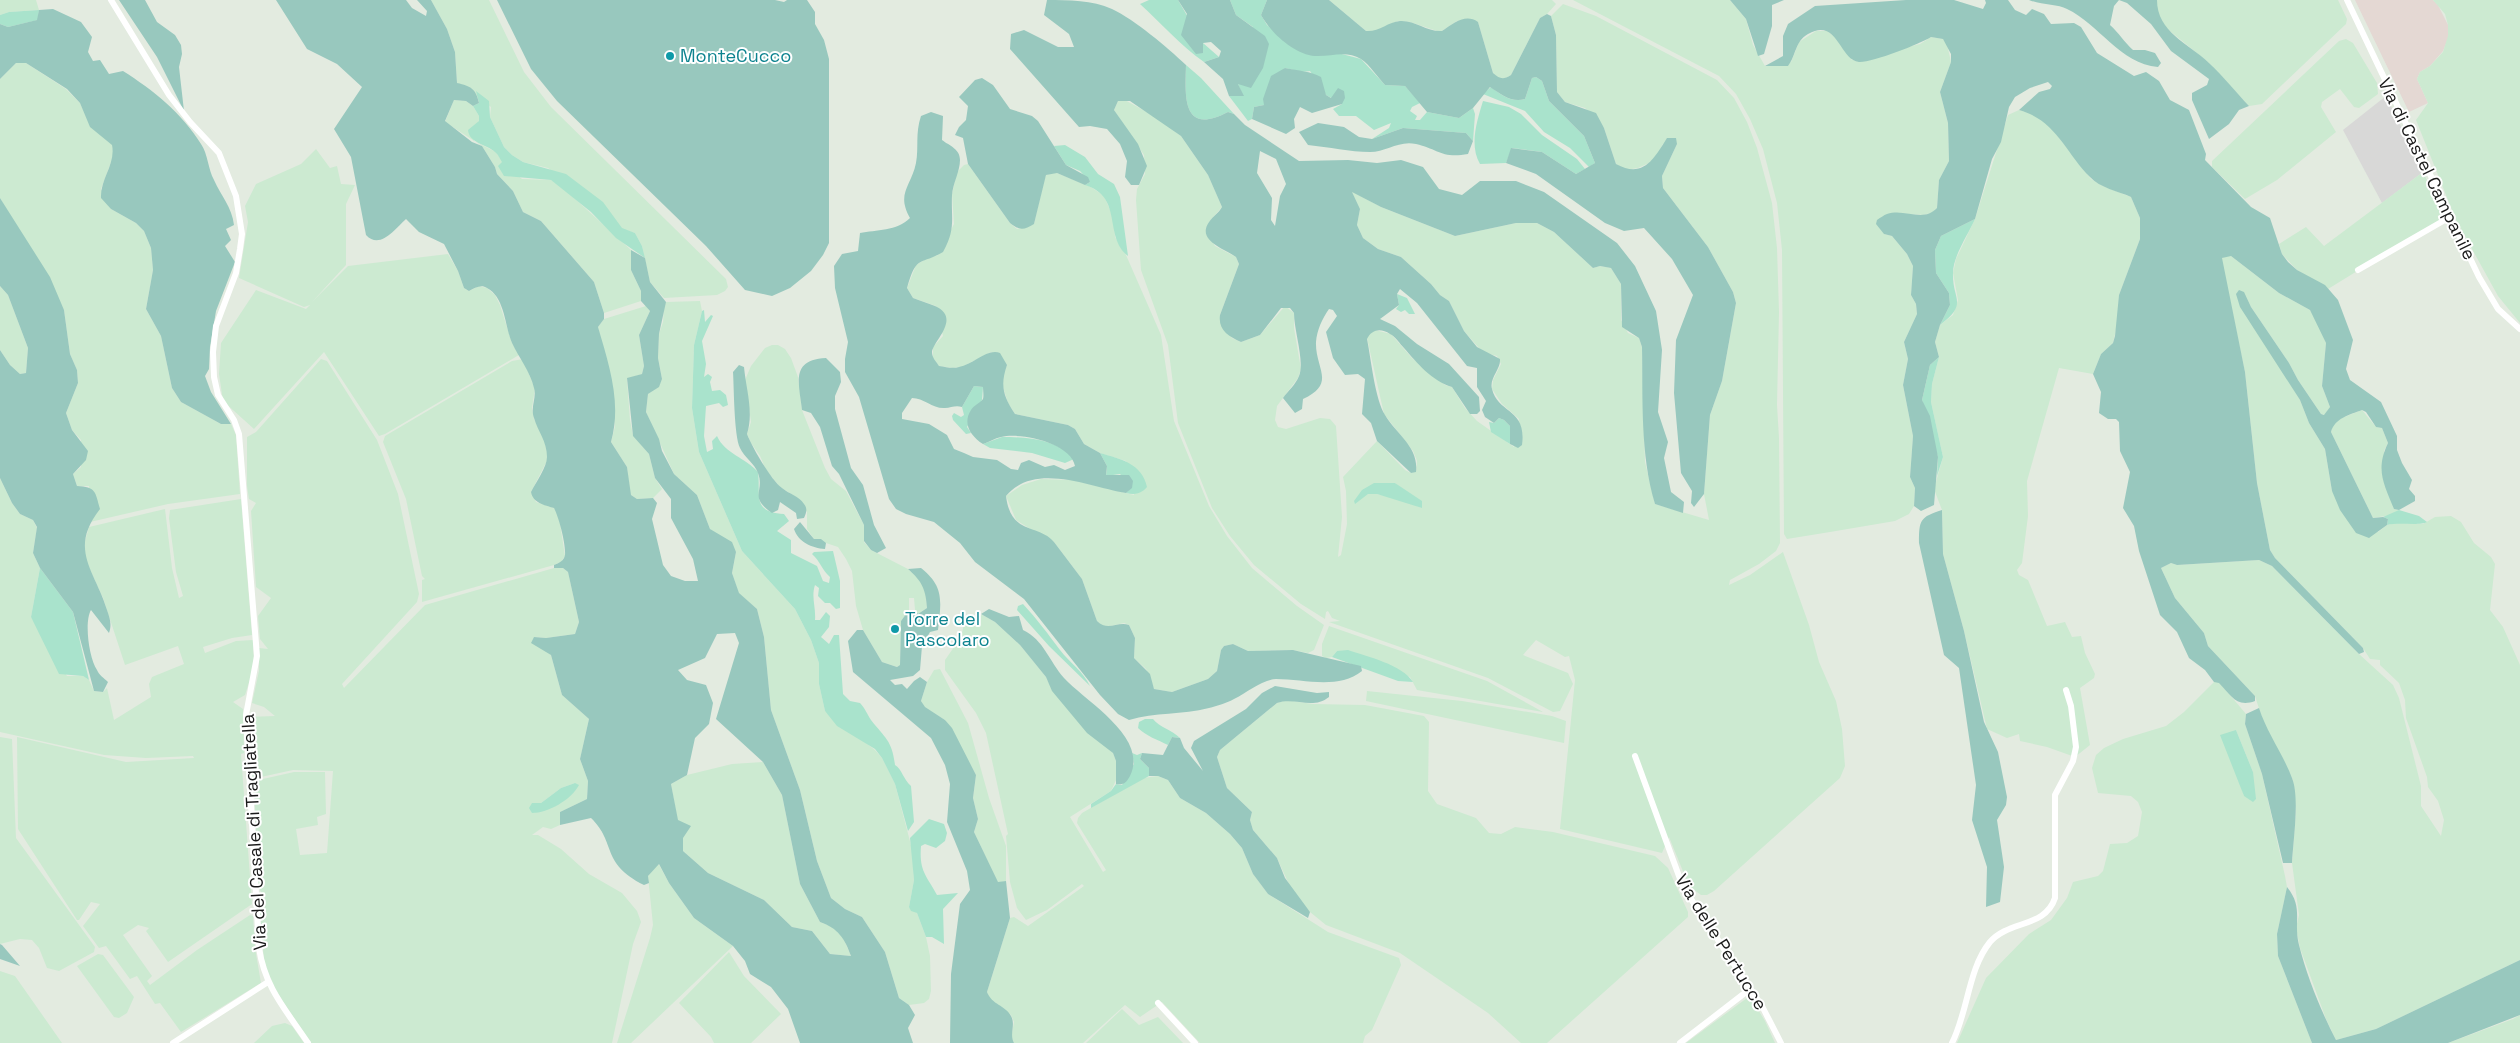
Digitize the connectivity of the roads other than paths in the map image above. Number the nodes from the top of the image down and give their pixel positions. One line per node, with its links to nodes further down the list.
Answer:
1 (111, 0): 8 (street, Via del Casale di Tragliatella)
2 (2347, 0): 3 (street, Via di Castel Campanile)
3 (2450, 217): 4 (street); 5 (street, Via di Castel Campanile)
4 (2358, 270)
5 (2520, 329)
6 (2066, 690): 16 (street)
7 (1635, 756): 9 (street, Via delle Pertucce)
8 (268, 982): 11 (street); 12 (street, Via del Casale di Tragliatella)
9 (1750, 989): 14 (street); 15 (street, Via delle Pertucce)
10 (1158, 1003): 13 (street)
11 (173, 1043)
12 (308, 1043)
13 (1194, 1043)
14 (1680, 1043)
15 (1781, 1043)
16 (1952, 1043)

